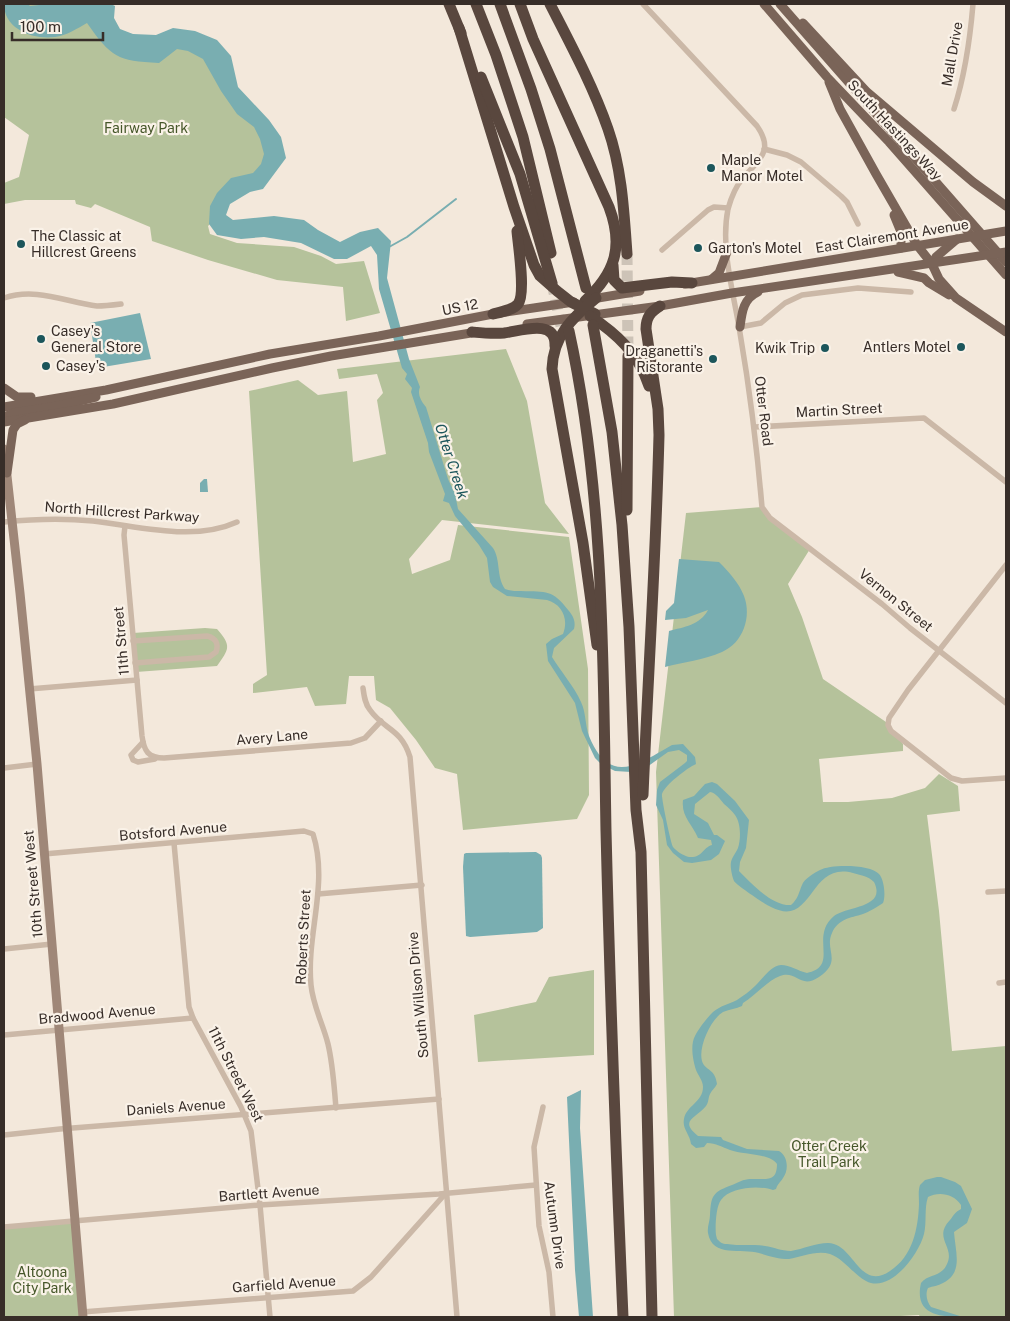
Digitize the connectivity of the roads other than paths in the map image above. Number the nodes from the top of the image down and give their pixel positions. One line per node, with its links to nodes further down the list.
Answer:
1 (449, 4): 12 (highway)
2 (476, 4): 39 (highway)
3 (500, 4): 48 (highway)
4 (516, 4): 13 (highway)
5 (520, 4): 13 (highway)
6 (550, 4): 30 (highway)
7 (644, 4): 16 (street)
8 (764, 4): 14 (main road, South Hastings Way)
9 (780, 4): 21 (main road, South Hastings Way)
10 (784, 4): 19 (main road)
11 (973, 4): 15 (street, Mall Drive)
12 (459, 28): 18 (highway); 39 (highway)
13 (533, 39): 33 (highway)
14 (827, 77): 17 (main road); 21 (main road, South Hastings Way)
15 (954, 109)
16 (764, 149): 20 (street); 22 (street)
17 (876, 174): 25 (main road); 26 (main road)
18 (514, 206): 39 (highway); 49 (highway)
19 (1006, 206)
20 (728, 208): 27 (street); 28 (street, Otter Road)
21 (966, 223): 31 (main road, South Hastings Way); 35 (main road, South Hastings Way)
22 (858, 224)
23 (1006, 232): 24 (main road, East Clairemont Avenue / US 12)
24 (957, 239): 25 (main road, East Clairemont Avenue / US 12); 32 (main road)
25 (917, 245): 26 (main road, East Clairemont Avenue / US 12); 32 (main road)
26 (901, 248): 36 (main road, East Clairemont Avenue / US 12)
27 (662, 250)
28 (727, 252): 36 (street, Otter Road); 37 (main road)
29 (1006, 252): 32 (main road, East Clairemont Avenue / US 12)
30 (627, 254)
31 (1006, 262)
32 (932, 264): 34 (main road, East Clairemont Avenue / US 12); 44 (main road)
33 (613, 265): 38 (highway); 48 (highway)
34 (888, 271): 40 (main road, East Clairemont Avenue / US 12); 44 (main road)
35 (1006, 274)
36 (730, 277): 37 (main road, East Clairemont Avenue / US 12); 42 (street, Otter Road)
37 (710, 280): 38 (main road, East Clairemont Avenue / US 12)
38 (692, 283): 48 (main road, East Clairemont Avenue / US 12)
39 (552, 284): 48 (highway)
40 (765, 289): 42 (main road, East Clairemont Avenue / US 12); 51 (main road)
41 (911, 292): 51 (street)
42 (732, 293): 47 (main road, East Clairemont Avenue / US 12); 51 (street, Otter Road)
43 (4, 298): 45 (street)
44 (956, 298): 53 (main road)
45 (121, 304)
46 (546, 306): 48 (main road, East Clairemont Avenue / US 12); 49 (main road, US 12 / US 12)
47 (660, 306): 48 (main road, East Clairemont Avenue / US 12); 65 (highway)
48 (583, 308): 50 (main road, East Clairemont Avenue / US 12); 54 (highway); 65 (highway); 72 (highway)
49 (493, 314): 56 (main road, US 12 / US 12)
50 (548, 321): 52 (main road, US 12 / US 12)
51 (740, 327): 63 (street, Otter Road)
52 (472, 332): 54 (highway); 61 (main road, US 12 / US 12)
53 (1006, 332)
54 (561, 339): 81 (highway); 81 (highway)
55 (628, 356): 72 (highway)
56 (168, 377): 57 (main road, US 12); 60 (main road)
57 (150, 381): 58 (main road); 59 (main road, US 12)
58 (4, 388)
59 (4, 407)
60 (4, 417)
61 (28, 418): 62 (main road, US 12); 66 (main road)
62 (4, 422)
63 (755, 427): 67 (street, Martin Street); 68 (street, Otter Road)
64 (4, 449): 66 (street, 10th Street West)
65 (659, 452): 83 (highway)
66 (7, 473): 69 (street, 10th Street West)
67 (1006, 482)
68 (770, 518): 75 (street, Vernon Street)
69 (8, 521): 71 (street, North Hillcrest Parkway); 79 (street, 10th Street West)
70 (237, 522): 71 (street, North Hillcrest Parkway)
71 (124, 526): 74 (street, 11th Street)
72 (626, 564): 83 (highway)
73 (1006, 565): 75 (street)
74 (133, 641): 76 (street, 11th Street); 76 (street)
75 (940, 650): 80 (street, Vernon Street); 89 (street)
76 (135, 663): 77 (street, 11th Street)
77 (137, 680): 79 (street); 84 (street, 11th Street)
78 (363, 688): 82 (street, South Willson Drive)
79 (29, 689): 87 (street, 10th Street West)
80 (1006, 702)
81 (604, 717): 120 (highway)
82 (382, 721): 86 (street, Avery Lane); 93 (street, South Willson Drive)
83 (640, 735): 121 (highway)
84 (142, 742): 85 (street, 11th Street); 86 (street, Avery Lane)
85 (147, 754): 86 (street, Avery Lane)
86 (157, 758)
87 (37, 764): 88 (street); 92 (street, 10th Street West)
88 (4, 768)
89 (1006, 778)
90 (304, 831): 91 (street, Botsford Avenue); 96 (street, Roberts Street)
91 (174, 843): 92 (street, Botsford Avenue); 101 (street, 11th Street West)
92 (44, 854): 97 (street, 10th Street West)
93 (422, 886): 96 (street); 104 (street, South Willson Drive)
94 (1006, 891): 95 (street)
95 (988, 892)
96 (318, 894): 106 (street, Roberts Street)
97 (52, 944): 98 (street); 102 (street, 10th Street West)
98 (4, 949)
99 (1006, 982): 100 (street)
100 (999, 983)
101 (193, 1018): 102 (street, Bradwood Avenue); 107 (street, 11th Street West)
102 (59, 1030): 103 (street, Bradwood Avenue); 108 (street, 10th Street West)
103 (4, 1035)
104 (439, 1099): 106 (street, Daniels Avenue); 111 (street, South Willson Drive)
105 (543, 1107): 110 (street, Autumn Drive)
106 (336, 1108): 107 (street, Daniels Avenue)
107 (244, 1114): 108 (street, Daniels Avenue); 112 (street, 11th Street West)
108 (67, 1128): 109 (street, Daniels Avenue); 113 (street, 10th Street West)
109 (4, 1134)
110 (536, 1185): 111 (street, Bartlett Avenue); 119 (street, Autumn Drive)
111 (446, 1193): 112 (street, Bartlett Avenue); 115 (street, Garfield Avenue); 118 (street, South Willson Drive)
112 (260, 1205): 113 (street, Bartlett Avenue); 115 (street, 11th Street West)
113 (75, 1221): 114 (street, Bartlett Avenue); 116 (street, 10th Street West)
114 (4, 1228)
115 (268, 1298): 116 (street, Garfield Avenue); 117 (street, 11th Street West)
116 (82, 1314)
117 (270, 1317)
118 (457, 1317)
119 (553, 1317)
120 (623, 1317)
121 (652, 1317)

